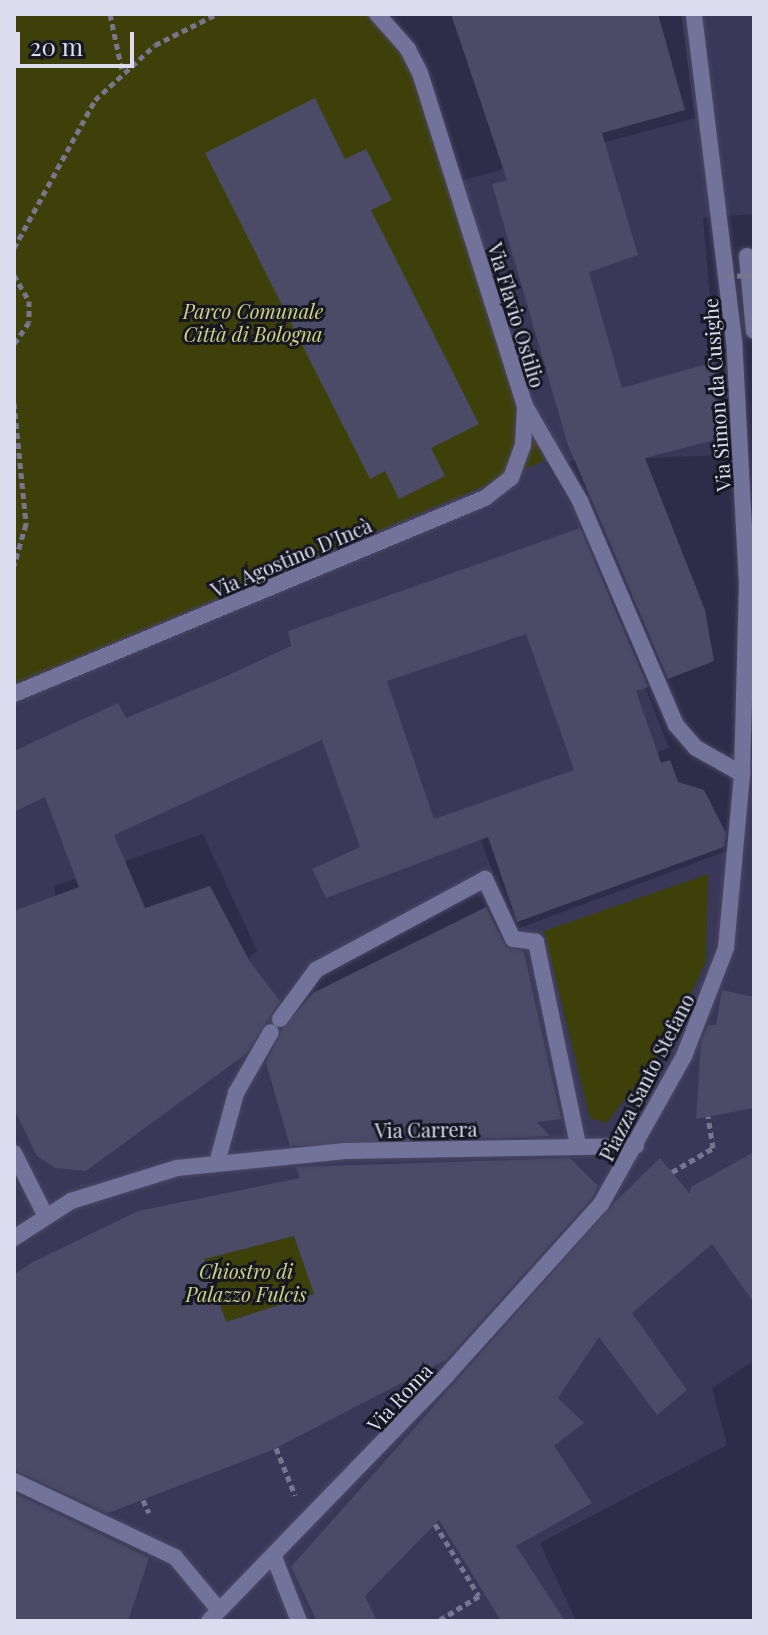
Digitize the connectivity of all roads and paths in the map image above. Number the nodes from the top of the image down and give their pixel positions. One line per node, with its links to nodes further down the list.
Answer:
1 (110, 14): 5 (path)
2 (217, 14): 5 (path)
3 (377, 14): 14 (street, Via Flavio Ostilio)
4 (694, 14): 10 (street, Via Simon da Cusighe)
5 (122, 70): 6 (path)
6 (14, 248)
7 (747, 256): 11 (street)
8 (14, 275): 12 (path)
9 (754, 275): 10 (path, bridge)
10 (727, 276): 17 (street, Via Simon da Cusighe)
11 (754, 331)
12 (14, 344)
13 (14, 403): 15 (path)
14 (525, 406): 16 (street, Via Agostino D'Incà); 17 (street, Via Flavio Ostilio)
15 (14, 565)
16 (14, 694)
17 (742, 774): 20 (street, Piazza Santo Stefano)
18 (708, 1116): 23 (path)
19 (578, 1145): 20 (street, Via Carrera); 22 (street, Via Carrera); 22 (street)
20 (636, 1146): 24 (street, Piazza Santo Stefano)
21 (14, 1153): 25 (street)
22 (217, 1163): 25 (street, Via Carrera)
23 (672, 1172)
24 (601, 1204): 29 (street, Via Roma)
25 (45, 1215): 26 (street, Via Carrera)
26 (14, 1238)
27 (14, 1481): 30 (street)
28 (435, 1524): 32 (path)
29 (274, 1557): 30 (street, Via Roma); 31 (street)
30 (214, 1616)
31 (299, 1621)
32 (438, 1621)

